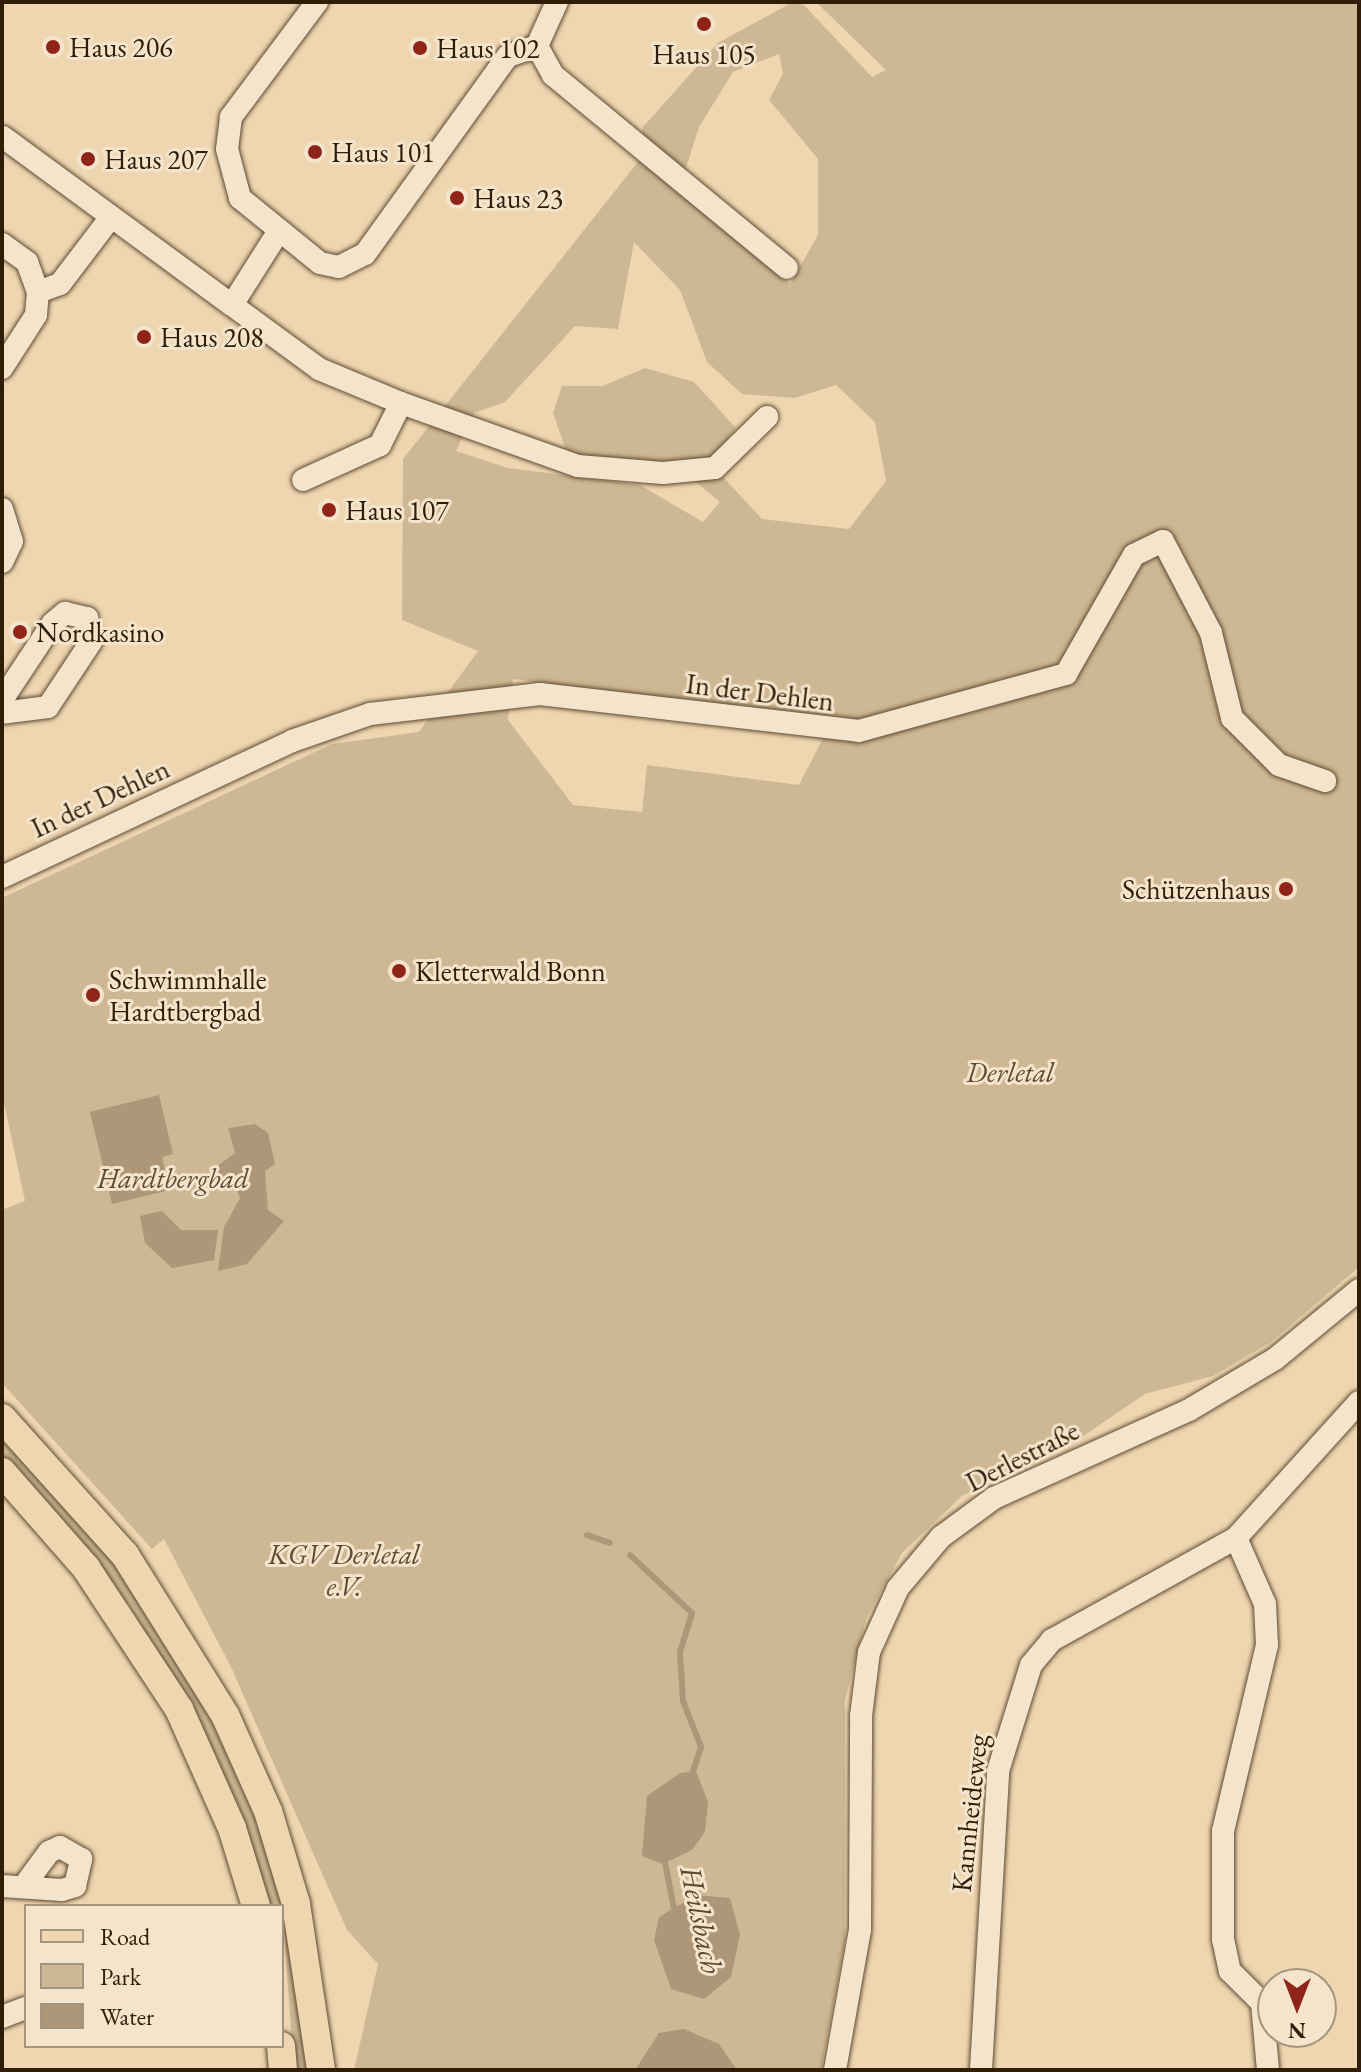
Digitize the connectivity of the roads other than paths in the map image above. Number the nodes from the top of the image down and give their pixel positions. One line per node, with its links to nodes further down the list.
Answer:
1 (317, 2): 6 (street)
2 (557, 2): 3 (street)
3 (537, 46): 6 (street); 8 (street)
4 (3, 137): 5 (street)
5 (111, 217): 9 (street); 10 (street)
6 (277, 234): 10 (street)
7 (2, 244): 9 (street)
8 (787, 268)
9 (38, 292): 11 (street)
10 (232, 305): 12 (street)
11 (2, 368)
12 (401, 403): 13 (street); 14 (street)
13 (767, 417)
14 (303, 480)
15 (2, 509): 16 (street)
16 (2, 562)
17 (2, 700): 18 (street)
18 (2, 713)
19 (1325, 781): 20 (street, In der Dehlen)
20 (2, 877)
21 (1359, 1290): 32 (street, Derlestraße)
22 (1359, 1402): 25 (street, Kannheideweg)
23 (2, 1418): 31 (main road)
24 (2, 1472): 26 (main road)
25 (1236, 1538): 33 (street, Kannheideweg); 34 (street)
26 (255, 1904)
27 (24, 2009): 28 (street)
28 (2, 2017)
29 (281, 2048): 30 (main road)
30 (283, 2070)
31 (321, 2070)
32 (835, 2070)
33 (981, 2070)
34 (1268, 2070)

